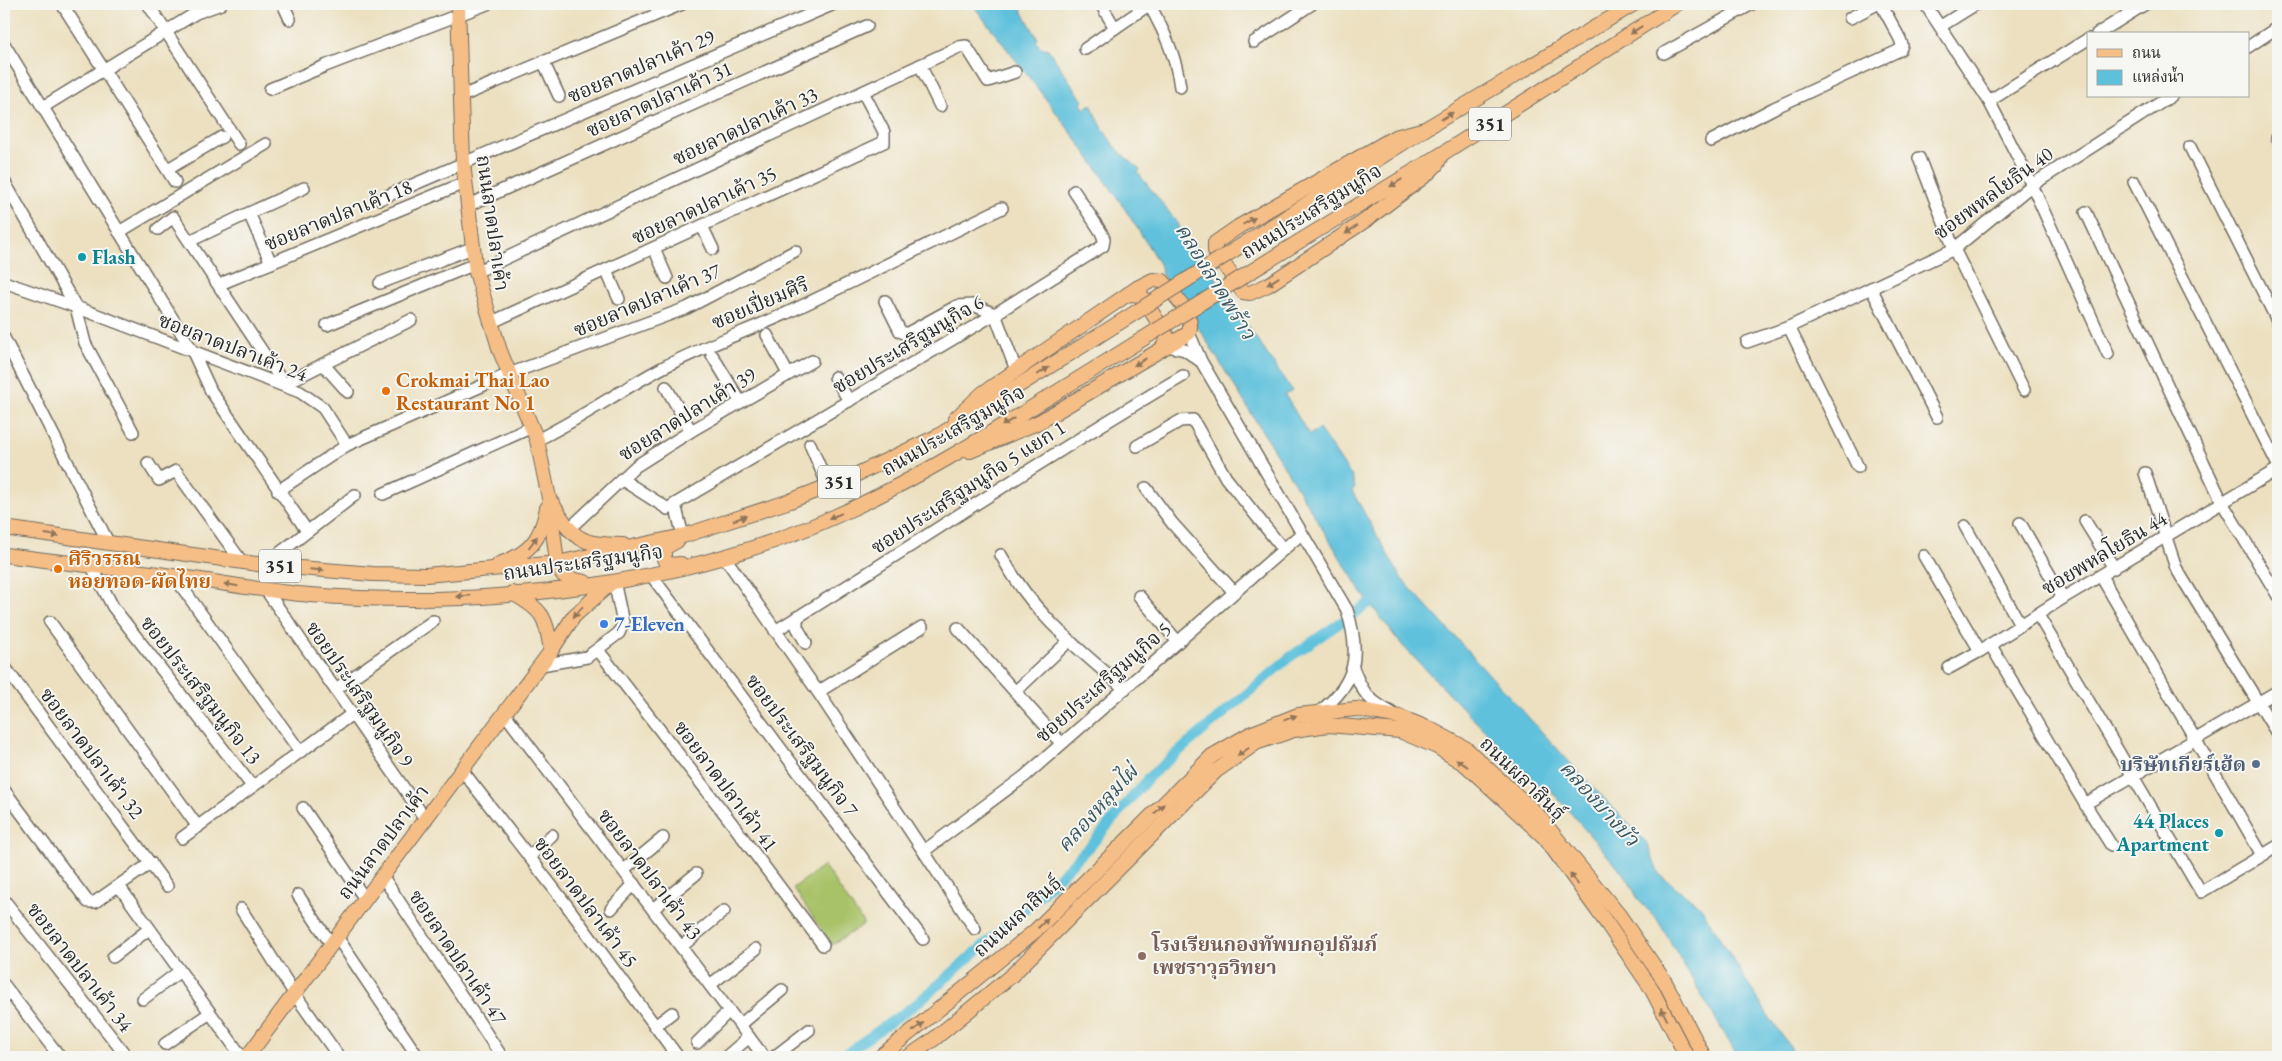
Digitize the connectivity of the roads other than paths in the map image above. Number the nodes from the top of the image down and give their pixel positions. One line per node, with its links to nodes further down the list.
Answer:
1 (62, 4): 35 (street)
2 (148, 4): 25 (street)
3 (221, 4): 25 (street)
4 (283, 4): 20 (street)
5 (487, 4): 18 (street)
6 (682, 4): 33 (street)
7 (834, 4): 54 (street, ซอยลาดปลาเค้า 29)
8 (1150, 4): 24 (street); 37 (street)
9 (1312, 4): 28 (street)
10 (1634, 4): 46 (main road, ถนนประเสริฐมนูกิจ / 351, one-way to 10)
11 (1677, 4): 52 (main road, ถนนประเสริฐมนูกิจ / 351, one-way to 52)
12 (1752, 4): 32 (street)
13 (1879, 4): 19 (street); 48 (street)
14 (1925, 4): 22 (street)
15 (1976, 4): 22 (street)
16 (2145, 4): 26 (street)
17 (1102, 6): 24 (street)
18 (459, 9): 38 (street); 40 (main road, ถนนลาดปลาเค้า)
19 (1850, 18)
20 (290, 19)
21 (867, 26): 64 (street, ซอยลาดปลาเค้า 31)
22 (1941, 26): 43 (street)
23 (2278, 27): 30 (street)
24 (1115, 28): 31 (street)
25 (166, 32): 35 (street); 49 (street)
26 (2100, 32)
27 (2087, 40): 43 (street)
28 (1254, 42)
29 (4, 44): 45 (street)
30 (2250, 46)
31 (1085, 49)
32 (1664, 53)
33 (543, 61): 40 (street); 41 (street)
34 (920, 65): 36 (street, ซอยลาดปลาเค้า 33); 39 (street, ซอยลาดปลาเค้า 33); 44 (street)
35 (104, 69): 45 (street); 55 (street)
36 (1015, 72)
37 (1180, 87)
38 (270, 89)
39 (863, 92): 68 (street, ซอยลาดปลาเค้า 35); 78 (street, ซอยลาดปลาเค้า 33)
40 (462, 96): 54 (main road, ถนนลาดปลาเค้า)
41 (559, 96)
42 (2168, 98): 60 (street, ซอยพหลโยธิน 40)
43 (1989, 101): 60 (street)
44 (940, 106)
45 (42, 107): 70 (street)
46 (1425, 130): 52 (main road, one-way to 46); 121 (main road, ถนนประเสริฐมนูกิจ / 351, one-way to 46, bridge)
47 (222, 137): 55 (street)
48 (1711, 141)
49 (239, 144)
50 (266, 144): 70 (street)
51 (2190, 147): 91 (street)
52 (1442, 155): 126 (main road, ถนนประเสริฐมนูกิจ / 351, one-way to 126, bridge)
53 (1919, 158): 75 (street)
54 (463, 163): 59 (main road, ถนนลาดปลาเค้า); 63 (street, ซอยลาดปลาเค้า 29)
55 (168, 169): 57 (street)
56 (4, 181): 88 (street)
57 (175, 182)
58 (2134, 182): 129 (street)
59 (464, 183): 64 (main road, ถนนลาดปลาเค้า); 77 (street, ซอยลาดปลาเค้า 18)
60 (2032, 185): 75 (street, ซอยพหลโยธิน 40); 101 (street)
61 (304, 188): 67 (street)
62 (1074, 190): 89 (street, ซอยประเสริฐมนูกิจ 6)
63 (380, 198)
64 (467, 206): 72 (main road, ถนนลาดปลาเค้า)
65 (1002, 208): 122 (street, ซอยเปี่ยมศิริ)
66 (2086, 212): 139 (street)
67 (249, 213): 71 (street); 77 (street)
68 (702, 226): 73 (street, ซอยลาดปลาเค้า 35); 74 (street)
69 (158, 229): 111 (street)
70 (119, 232): 100 (street)
71 (196, 238)
72 (472, 248): 78 (main road, ถนนลาดปลาเค้า); 83 (street)
73 (654, 248): 79 (street, ซอยลาดปลาเค้า 35); 80 (street)
74 (713, 249)
75 (1954, 249): 84 (street, ซอยพหลโยธิน 40); 113 (street)
76 (795, 251): 107 (street, ซอยลาดปลาเค้า 37)
77 (271, 263): 82 (street, ซอยลาดปลาเค้า 18)
78 (476, 268): 92 (main road, ถนนลาดปลาเค้า); 93 (street, ซอยลาดปลาเค้า 33)
79 (606, 270): 86 (street); 92 (street, ซอยลาดปลาเค้า 35)
80 (667, 278)
81 (4, 282): 88 (street, ซอยลาดปลาเค้า 24)
82 (225, 282)
83 (380, 283)
84 (1871, 288): 94 (street, ซอยพหลโยธิน 40); 117 (street)
85 (1128, 294): 95 (main road); 99 (main road); 106 (main road)
86 (619, 299)
87 (885, 302): 89 (street)
88 (76, 307): 100 (street, ซอยลาดปลาเค้า 24); 120 (street)
89 (995, 314): 106 (street); 116 (street, ซอยประเสริฐมนูกิจ 6)
90 (411, 320): 105 (street)
91 (2278, 322)
92 (490, 323): 107 (main road, ถนนลาดปลาเค้า)
93 (327, 325)
94 (1789, 326): 98 (street, ซอยพหลโยธิน 40); 128 (street)
95 (1189, 334): 99 (main road); 104 (street)
96 (767, 335): 108 (street)
97 (4, 338): 150 (street)
98 (1747, 342)
99 (1164, 348): 104 (street); 126 (main road, one-way to 126)
100 (192, 352): 111 (street, ซอยลาดปลาเค้า 24); 134 (street)
101 (2108, 354)
102 (712, 355): 115 (street)
103 (812, 361): 108 (street, ซอยลาดปลาเค้า 39)
104 (1201, 361): 147 (street)
105 (323, 364): 111 (street); 114 (street)
106 (1016, 370): 121 (main road)
107 (509, 374): 118 (main road, ถนนลาดปลาเค้า); 124 (street)
108 (788, 374): 115 (street, ซอยลาดปลาเค้า 39)
109 (1183, 376): 174 (street, ซอยประเสริฐมนูกิจ 5 แยก 1)
110 (835, 377): 116 (street)
111 (284, 384): 124 (street, ซอยลาดปลาเค้า 24)
112 (666, 387): 119 (street)
113 (2024, 390)
114 (348, 392)
115 (740, 401): 119 (street, ซอยลาดปลาเค้า 39)
116 (849, 401): 138 (street, ซอยประเสริฐมนูกิจ 6)
117 (1937, 417)
118 (532, 427): 122 (main road, ถนนลาดปลาเค้า); 135 (street)
119 (691, 430): 131 (street, ซอยลาดปลาเค้า 39)
120 (133, 432)
121 (938, 436): 132 (main road, ถนนประเสริฐมนูกิจ / 351)
122 (537, 440): 137 (main road, ถนนลาดปลาเค้า)
123 (810, 444): 132 (street)
124 (347, 445): 134 (street)
125 (1137, 446): 152 (street)
126 (950, 456): 156 (main road, ถนนประเสริฐมนูกิจ / 351, one-way to 156)
127 (148, 463): 157 (street)
128 (1858, 467)
129 (2278, 467): 139 (street, ซอยพหลโยธิน 44)
130 (2146, 473): 149 (street)
131 (621, 479): 138 (street); 145 (street, ซอยลาดปลาเค้า 39)
132 (828, 486): 142 (main road, ถนนประเสริฐมนูกิจ / 351, one-way to 132)
133 (1146, 488): 168 (street)
134 (278, 491): 146 (street)
135 (383, 494)
136 (355, 495): 146 (street)
137 (549, 498): 145 (main road); 158 (main road, ถนนลาดปลาเค้า); 162 (main road, one-way to 137)
138 (675, 504): 148 (street)
139 (2223, 504): 149 (street, ซอยพหลโยธิน 44); 171 (street)
140 (2085, 521): 161 (street)
141 (2020, 523): 172 (street)
142 (716, 526): 148 (main road, ถนนประเสริฐมนูกิจ / 351); 156 (main road)
143 (1965, 526): 177 (street)
144 (4, 528): 150 (main road, ถนนประเสริฐมนูกิจ / 351, one-way to 150)
145 (568, 530): 151 (main road)
146 (307, 531): 159 (street)
147 (1301, 534): 152 (street, ซอยประเสริฐมนูกิจ 5); 189 (street)
148 (683, 536): 151 (main road, ถนนประเสริฐมนูกิจ / 351)
149 (2166, 537): 161 (street, ซอยพหลโยธิน 44); 197 (street)
150 (108, 542): 157 (main road, ถนนประเสริฐมนูกิจ / 351)
151 (649, 545): 158 (main road, ถนนประเสริฐมนูกิจ / 351)
152 (1283, 549): 168 (street, ซอยประเสริฐมนูกิจ 5)
153 (4, 555): 160 (main road, ถนนประเสริฐมนูกิจ / 351)
154 (1001, 555): 181 (street)
155 (1924, 556): 187 (street)
156 (720, 557): 163 (main road, ถนนประเสริฐมนูกิจ / 351); 180 (street)
157 (242, 562): 159 (main road, ถนนประเสริฐมนูกิจ / 351)
158 (557, 563): 162 (main road, ถนนประเสริฐมนูกิจ / 351); 166 (main road)
159 (264, 565): 162 (main road, ถนนประเสริฐมนูกิจ / 351, one-way to 162)
160 (91, 566): 164 (main road, ถนนประเสริฐมนูกิจ / 351); 208 (street, ซอยประเสริฐมนูกิจ 13)
161 (2114, 568): 165 (street, ซอยพหลโยธิน 44)
162 (476, 571)
163 (651, 575): 166 (main road, ถนนประเสริฐมนูกิจ / 351); 238 (street, ซอยประเสริฐมนูกิจ 7)
164 (174, 576): 167 (main road, ถนนประเสริฐมนูกิจ / 351, one-way to 164); 205 (street)
165 (2101, 576): 172 (street, ซอยพหลโยธิน 44); 203 (street)
166 (608, 582): 169 (main road, ถนนประเสริฐมนูกิจ / 351); 185 (street); 186 (main road, ถนนลาดปลาเค้า, one-way to 186)
167 (266, 590): 169 (main road, ถนนประเสริฐมนูกิจ / 351, one-way to 167); 192 (street, ซอยประเสริฐมนูกิจ 9)
168 (1234, 592): 182 (street, ซอยประเสริฐมนูกิจ 5)
169 (512, 593): 186 (main road)
170 (1139, 596): 182 (street)
171 (2278, 596)
172 (2062, 598): 173 (street, ซอยพหลโยธิน 44)
173 (2038, 615): 177 (street, ซอยพหลโยธิน 44); 207 (street)
174 (797, 617): 180 (street, ซอยประเสริฐมนูกิจ 5 แยก 1); 183 (street)
175 (433, 621): 192 (street)
176 (50, 622): 213 (street)
177 (2020, 624): 184 (street, ซอยพหลโยธิน 44)
178 (922, 627): 196 (street)
179 (958, 628): 195 (street)
180 (774, 631): 196 (street)
181 (1069, 642): 193 (street); 195 (street)
182 (1178, 642): 193 (street, ซอยประเสริฐมนูกิจ 5)
183 (806, 643)
184 (1990, 644): 187 (street, ซอยพหลโยธิน 44); 210 (street)
185 (598, 650): 188 (street); 240 (street, ซอยลาดปลาเค้า 41)
186 (552, 651): 188 (main road, ถนนลาดปลาเค้า)
187 (1980, 651): 190 (street, ซอยพหลโยธิน 44)
188 (541, 665): 200 (main road, ถนนลาดปลาเค้า)
189 (1353, 668): 198 (street); 201 (street)
190 (1949, 668)
191 (5, 671): 222 (street, ซอยลาดปลาเค้า 32)
192 (336, 689): 199 (street, ซอยประเสริฐมนูกิจ 9)
193 (1125, 689): 204 (street, ซอยประเสริฐมนูกิจ 5)
194 (2278, 690): 197 (street)
195 (1016, 691): 204 (street)
196 (818, 692): 219 (street)
197 (2258, 702): 202 (street); 203 (street)
198 (1319, 712): 201 (main road, ถนนผลาสินธุ์); 271 (main road, ถนนผลาสินธุ์, one-way to 198)
199 (352, 714): 205 (street); 212 (street, ซอยประเสริฐมนูกิจ 9)
200 (504, 714): 206 (main road, ถนนลาดปลาเค้า); 223 (street, ซอยลาดปลาเค้า 43)
201 (1400, 717): 274 (main road, ถนนผลาสินธุ์)
202 (2278, 735)
203 (2196, 737): 207 (street); 220 (street)
204 (1062, 743): 219 (street, ซอยประเสริฐมนูกิจ 5)
205 (299, 750): 208 (street)
206 (462, 770): 212 (main road, ถนนลาดปลาเค้า); 221 (street, ซอยลาดปลาเค้า 45)
207 (2132, 775): 210 (street); 220 (street)
208 (252, 786): 213 (street)
209 (4, 790): 227 (street)
210 (2085, 804): 217 (street)
211 (303, 808): 230 (street)
212 (426, 820): 225 (main road, ถนนลาดปลาเค้า)
213 (198, 827): 215 (street)
214 (552, 836): 221 (street)
215 (182, 838)
216 (663, 838): 223 (street)
217 (2111, 845)
218 (2278, 846): 220 (street)
219 (924, 851): 237 (street)
220 (2262, 855)
221 (529, 857): 254 (street, ซอยลาดปลาเค้า 45)
222 (151, 863): 227 (street); 228 (street, ซอยลาดปลาเค้า 32)
223 (624, 870): 226 (street, ซอยลาดปลาเค้า 43)
224 (696, 874): 234 (street)
225 (383, 877): 230 (main road, ถนนลาดปลาเค้า); 266 (street, ซอยลาดปลาเค้า 47)
226 (634, 884): 233 (street); 234 (street, ซอยลาดปลาเค้า 43)
227 (119, 886): 236 (street)
228 (167, 886)
229 (298, 895): 239 (street)
230 (365, 899): 239 (main road, ถนนลาดปลาเค้า)
231 (4, 900): 261 (street, ซอยลาดปลาเค้า 34)
232 (241, 909): 248 (street)
233 (611, 909)
234 (653, 909): 241 (street, ซอยลาดปลาเค้า 43)
235 (724, 911): 241 (street)
236 (149, 929): 243 (street); 244 (street)
237 (975, 929)
238 (923, 939)
239 (334, 940): 248 (main road, ถนนลาดปลาเค้า); 265 (street)
240 (823, 945)
241 (681, 947): 246 (street, ซอยลาดปลาเค้า 43)
242 (756, 949): 246 (street)
243 (113, 957)
244 (180, 971): 249 (street); 251 (street)
245 (4, 985): 260 (street)
246 (710, 985): 250 (street, ซอยลาดปลาเค้า 43)
247 (782, 990): 253 (street)
248 (294, 993): 263 (main road, ถนนลาดปลาเค้า); 264 (street)
249 (144, 999)
250 (729, 1010): 253 (street, ซอยลาดปลาเค้า 43); 257 (street)
251 (210, 1013): 258 (street); 262 (street)
252 (672, 1013): 254 (street)
253 (740, 1025): 256 (street, ซอยลาดปลาเค้า 43)
254 (655, 1026): 259 (street, ซอยลาดปลาเค้า 45)
255 (809, 1030): 270 (street)
256 (749, 1037): 268 (street); 269 (street, ซอยลาดปลาเค้า 43)
257 (697, 1043)
258 (165, 1044)
259 (676, 1054): 267 (street)
260 (60, 1057)
261 (127, 1057)
262 (242, 1057)
263 (248, 1057)
264 (339, 1057)
265 (418, 1057)
266 (502, 1057)
267 (663, 1057)
268 (726, 1057)
269 (764, 1057)
270 (774, 1057)
271 (880, 1057)
272 (908, 1057): 273 (main road, ถนนผลาสินธุ์, one-way to 272)
273 (1687, 1057)
274 (1704, 1057)

